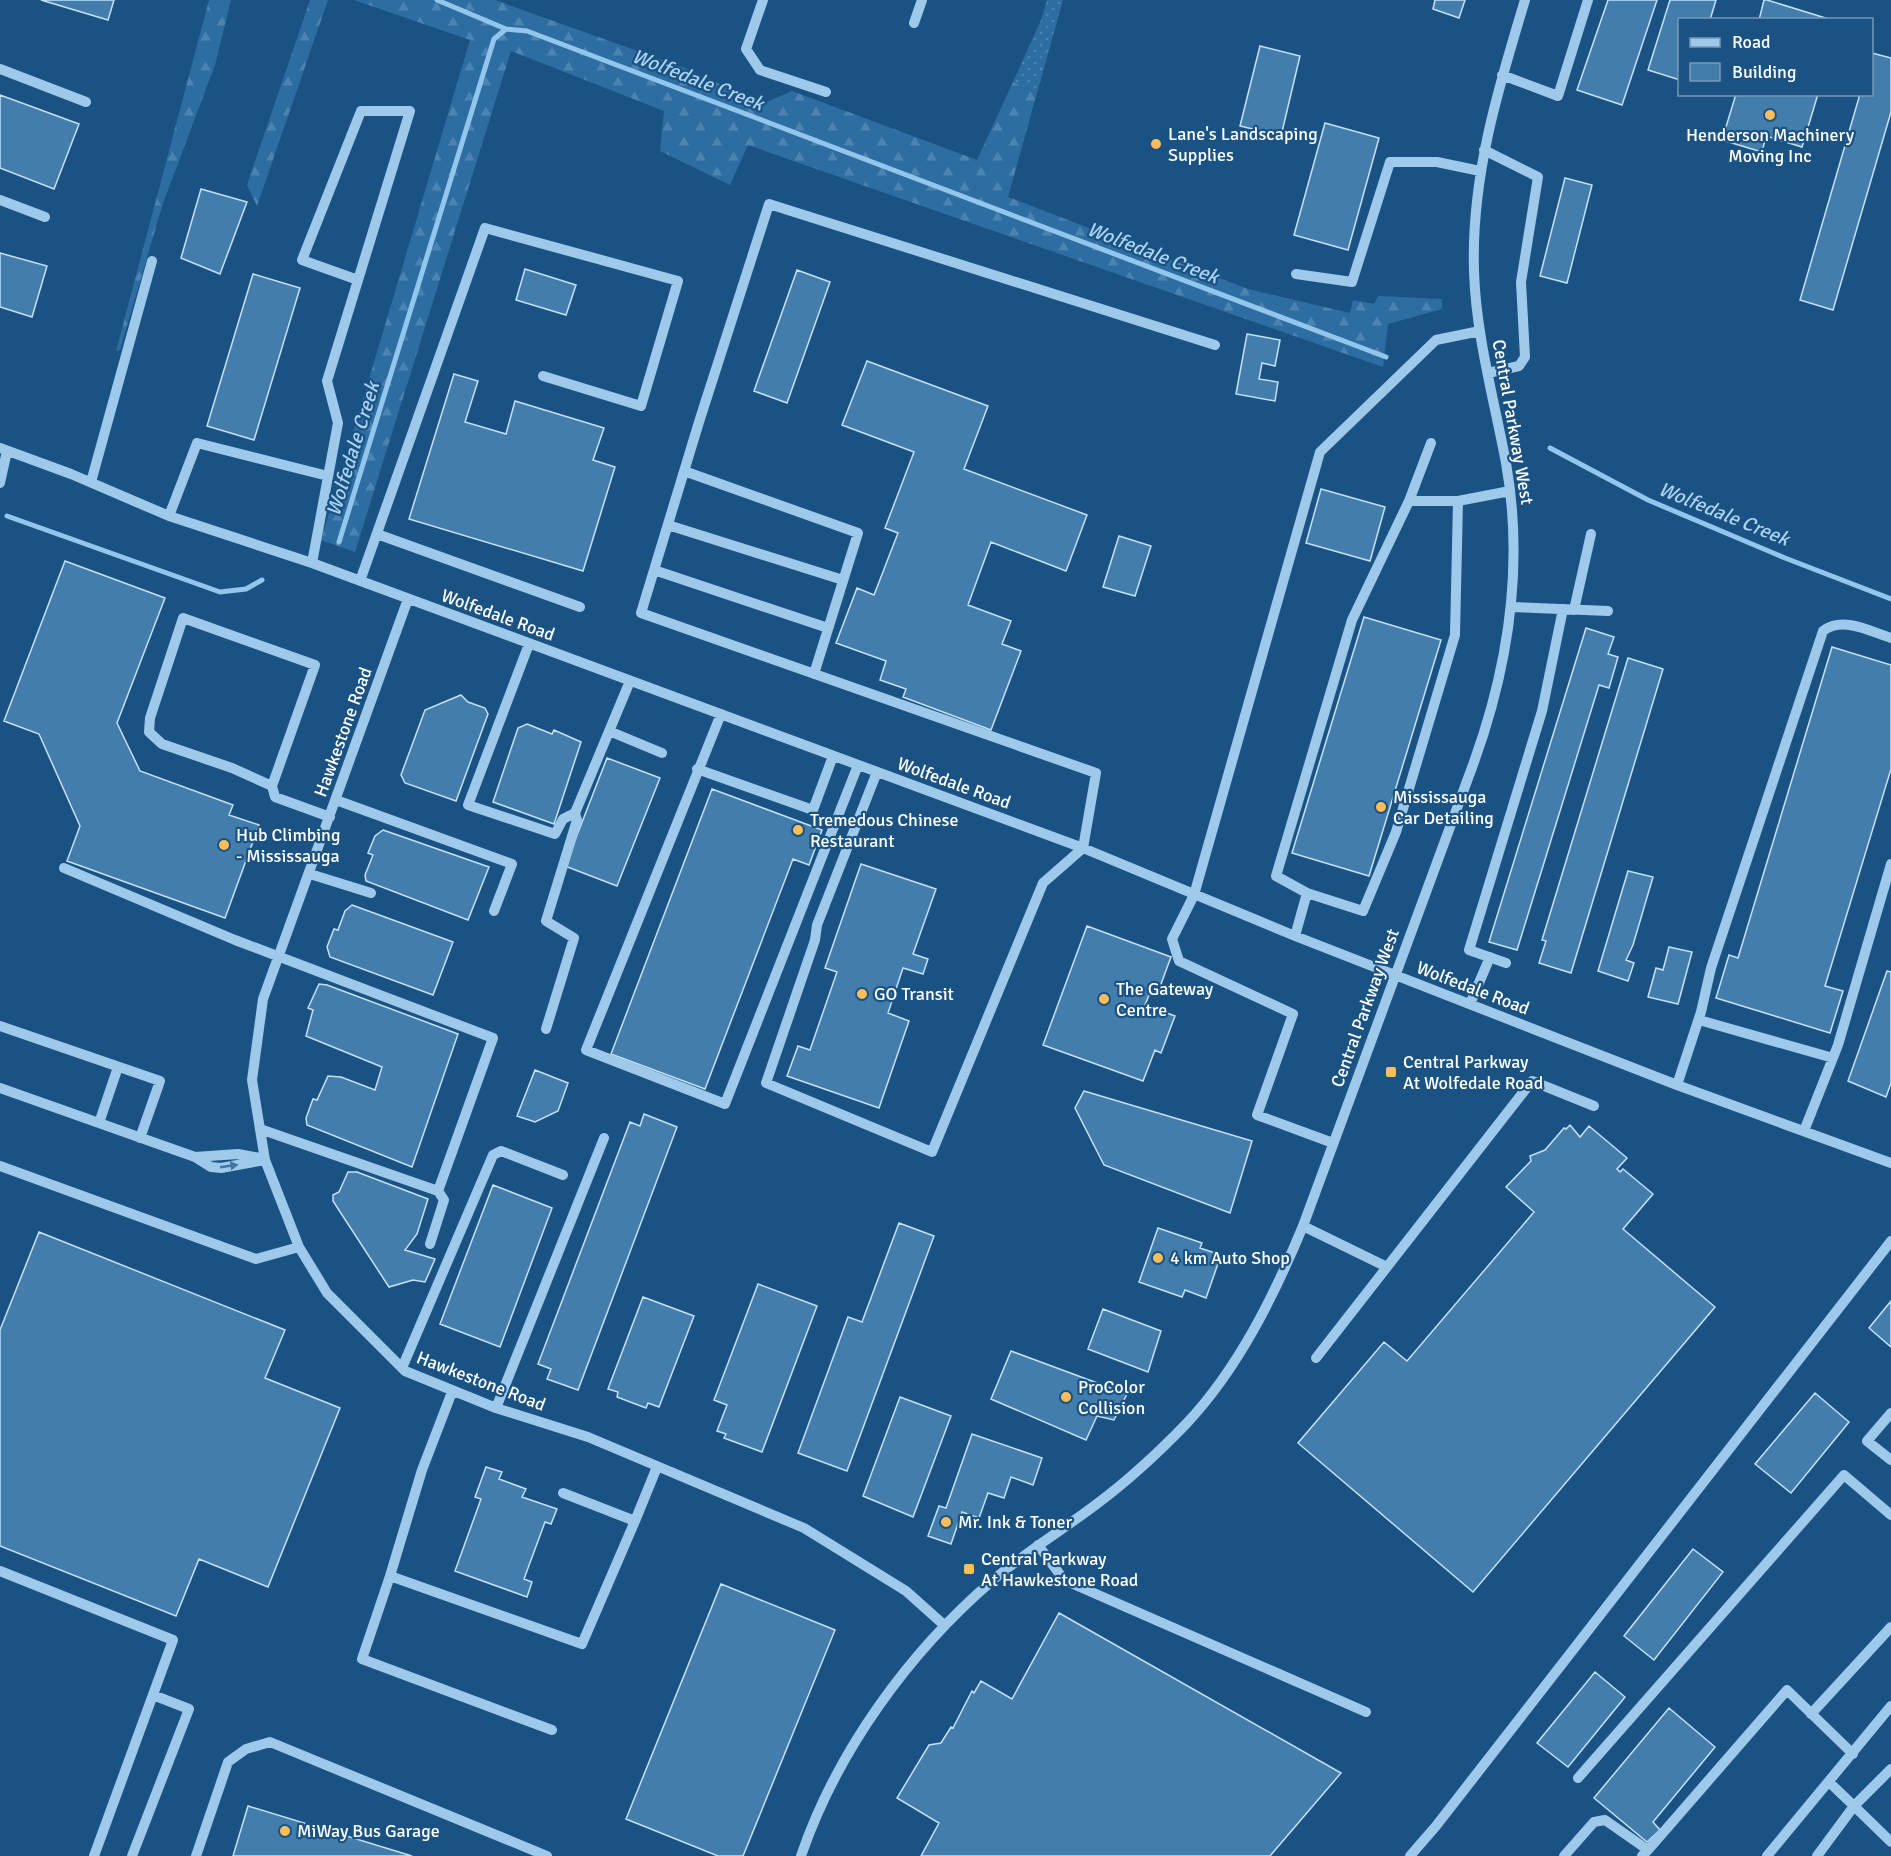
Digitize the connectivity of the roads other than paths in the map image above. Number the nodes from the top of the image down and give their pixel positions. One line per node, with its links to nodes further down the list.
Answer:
1 (763, 0): 8 (street)
2 (922, 0): 5 (street)
3 (1525, 0): 7 (street, Central Parkway West)
4 (1588, 0): 7 (street)
5 (914, 23)
6 (0, 69): 9 (street)
7 (1502, 75): 10 (street, Central Parkway West)
8 (826, 93)
9 (86, 102)
10 (1484, 150): 11 (street, Central Parkway West); 19 (street)
11 (1480, 171): 15 (street); 17 (street, Central Parkway West)
12 (0, 200): 13 (street)
13 (45, 217)
14 (153, 261): 25 (street)
15 (1296, 274)
16 (358, 280): 16 (street); 24 (street)
17 (1480, 331): 19 (street, Central Parkway West); 65 (street)
18 (1215, 345): 23 (street)
19 (1488, 373): 27 (street, Central Parkway West)
20 (543, 376): 32 (street)
21 (1431, 443): 28 (street)
22 (4, 449): 25 (street, Wolfedale Road); 26 (street)
23 (684, 471): 31 (street); 36 (street)
24 (328, 476): 30 (street); 34 (street)
25 (91, 482): 30 (street, Wolfedale Road)
26 (0, 483)
27 (1510, 491): 29 (street); 40 (street, Central Parkway West)
28 (1409, 501): 29 (street); 64 (street)
29 (1458, 501): 64 (street)
30 (169, 516): 34 (street, Wolfedale Road)
31 (668, 525): 35 (street); 36 (street)
32 (378, 534): 37 (street); 39 (street)
33 (1591, 534): 41 (street)
34 (312, 563): 37 (street, Wolfedale Road)
35 (654, 570): 43 (street); 46 (street)
36 (843, 580): 43 (street)
37 (360, 581): 38 (street, Wolfedale Road)
38 (408, 599): 45 (street, Wolfedale Road); 56 (street, Hawkestone Road)
39 (580, 607)
40 (1511, 607): 41 (street); 71 (street, Central Parkway West)
41 (1568, 609): 42 (street); 69 (street)
42 (1608, 611)
43 (828, 628): 46 (street)
44 (1891, 638): 73 (street)
45 (529, 644): 47 (street, Wolfedale Road); 57 (street)
46 (814, 674): 59 (street)
47 (630, 681): 48 (street, Wolfedale Road); 49 (street)
48 (721, 714): 51 (street, Wolfedale Road); 53 (street)
49 (609, 731): 50 (street); 57 (street)
50 (662, 753)
51 (834, 756): 52 (street, Wolfedale Road); 53 (street)
52 (858, 765): 53 (street); 54 (street, Wolfedale Road)
53 (697, 769)
54 (877, 772): 59 (street, Wolfedale Road); 59 (street)
55 (272, 786): 55 (street); 58 (street)
56 (336, 800): 58 (street, Hawkestone Road); 66 (street)
57 (575, 813): 75 (street)
58 (330, 818): 62 (street, Hawkestone Road)
59 (1083, 848): 65 (street, Wolfedale Road)
60 (1891, 864): 76 (street)
61 (64, 868): 68 (street)
62 (310, 874): 63 (street); 68 (street, Hawkestone Road)
63 (370, 892)
64 (1307, 893): 67 (street)
65 (1194, 895): 67 (street, Wolfedale Road); 86 (street)
66 (494, 911)
67 (1295, 936): 71 (street, Wolfedale Road)
68 (280, 955): 82 (street, Hawkestone Road); 91 (street)
69 (1490, 957): 70 (street); 72 (street)
70 (1506, 963)
71 (1396, 975): 72 (street, Wolfedale Road); 86 (street, Central Parkway West)
72 (1470, 1004): 78 (street, Wolfedale Road)
73 (1699, 1020): 76 (street); 78 (street)
74 (0, 1026): 77 (street)
75 (546, 1029)
76 (1833, 1058): 83 (street)
77 (118, 1067): 81 (street); 84 (street)
78 (1677, 1085): 83 (street, Wolfedale Road)
79 (0, 1088): 81 (street)
80 (1594, 1106): 96 (street)
81 (99, 1123): 84 (street)
82 (260, 1129): 87 (street, Hawkestone Road); 91 (street)
83 (1804, 1131): 88 (street, Wolfedale Road)
84 (140, 1138): 87 (street)
85 (604, 1138): 100 (street)
86 (1333, 1143): 92 (street, Central Parkway West)
87 (265, 1160): 95 (street, Hawkestone Road)
88 (1890, 1162)
89 (0, 1166): 95 (street)
90 (563, 1175): 98 (street)
91 (438, 1191): 94 (street)
92 (1303, 1226): 96 (street); 107 (street, Central Parkway West)
93 (1891, 1241): 129 (street)
94 (430, 1244)
95 (299, 1247): 98 (street, Hawkestone Road)
96 (1387, 1266): 97 (street)
97 (1316, 1358)
98 (402, 1368): 99 (street, Hawkestone Road)
99 (452, 1392): 100 (street, Hawkestone Road); 109 (street)
100 (496, 1408): 103 (street, Hawkestone Road)
101 (1891, 1413): 102 (street)
102 (1891, 1460)
103 (657, 1467): 106 (street); 110 (street, Hawkestone Road)
104 (563, 1493): 106 (street)
105 (1891, 1515): 119 (street)
106 (635, 1521): 109 (street)
107 (1038, 1545): 110 (street, Central Parkway West); 114 (street)
108 (0, 1571): 112 (street)
109 (390, 1576): 116 (street)
110 (944, 1625): 128 (street, Central Parkway West)
111 (1891, 1627): 115 (street)
112 (153, 1695): 124 (street); 125 (street)
113 (1891, 1706): 117 (street)
114 (1366, 1712)
115 (1811, 1714): 117 (street); 123 (street)
116 (552, 1730)
117 (1853, 1754): 120 (street)
118 (1891, 1769): 121 (street)
119 (1578, 1778)
120 (1830, 1783): 121 (street); 131 (street)
121 (1854, 1806): 122 (street); 132 (street)
122 (1891, 1842)
123 (1645, 1853): 130 (street)
124 (94, 1856)
125 (132, 1856)
126 (196, 1856): 127 (street)
127 (547, 1856)
128 (801, 1856)
129 (1410, 1856)
130 (1564, 1856)
131 (1767, 1856)
132 (1817, 1856)

